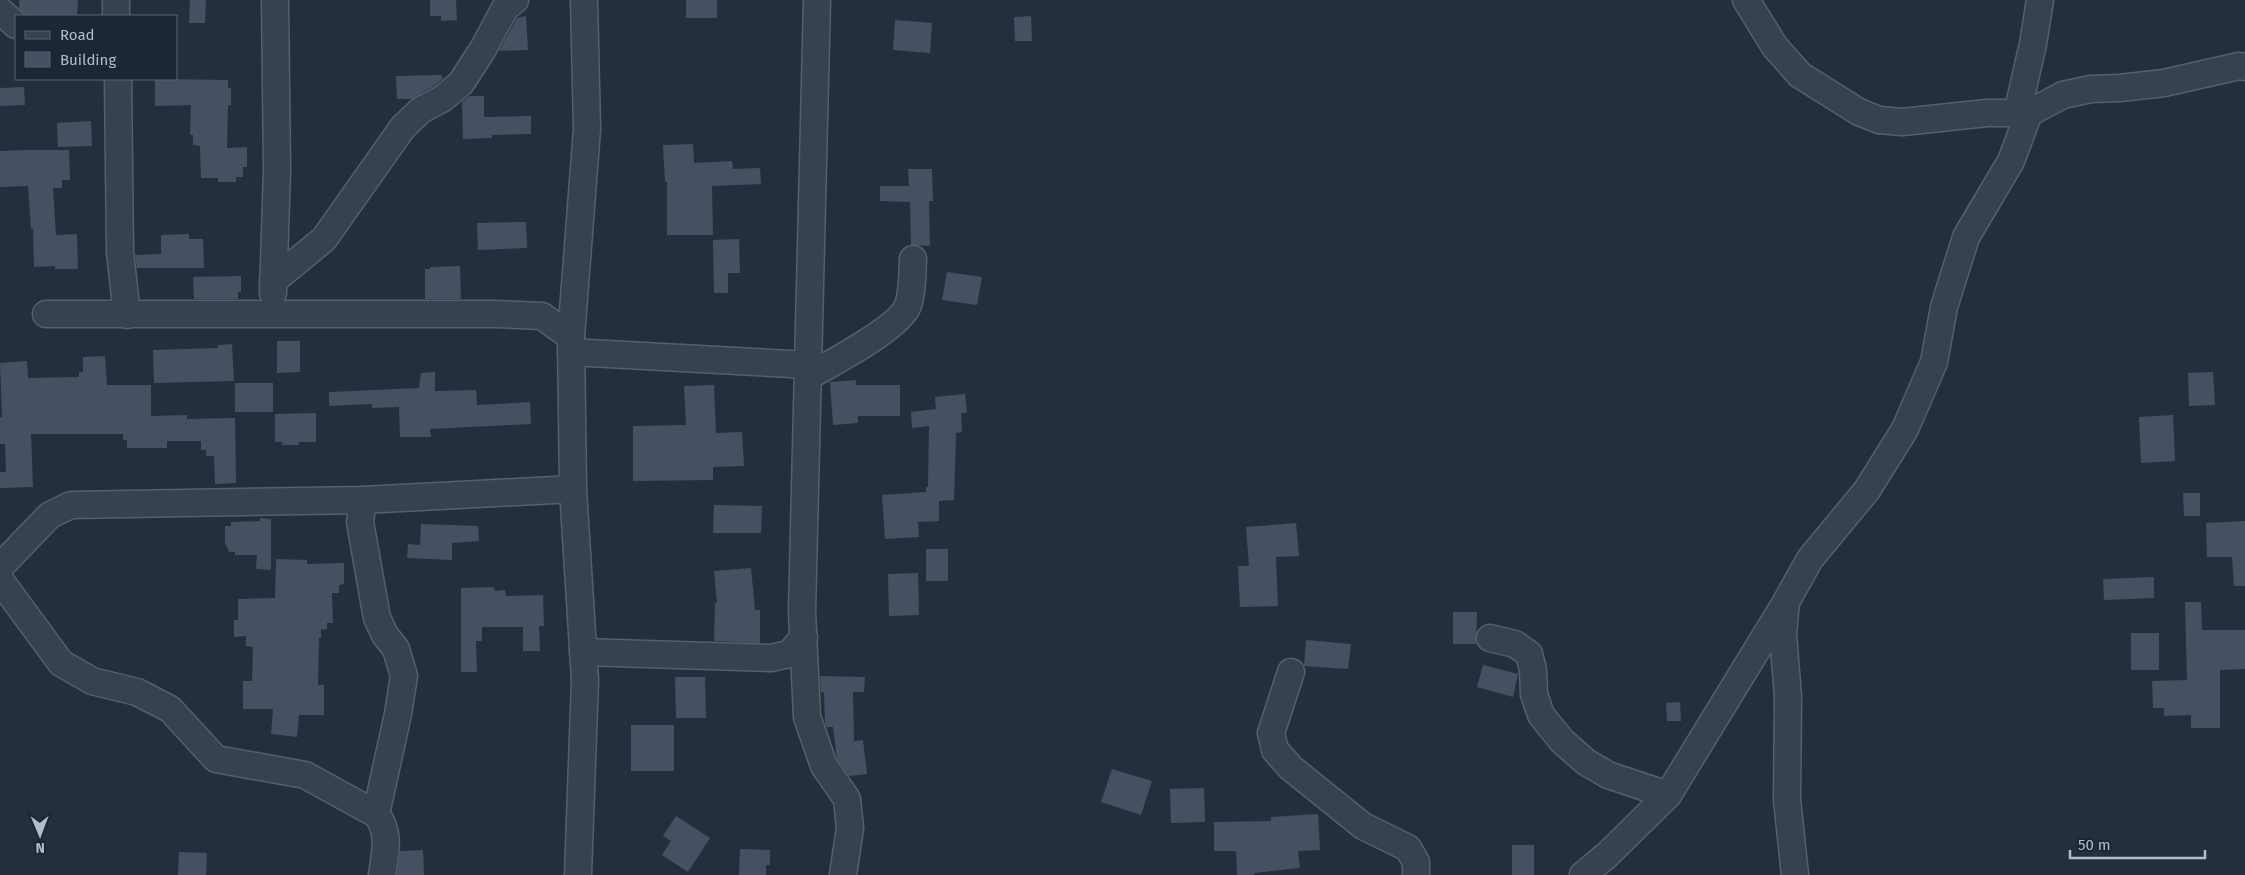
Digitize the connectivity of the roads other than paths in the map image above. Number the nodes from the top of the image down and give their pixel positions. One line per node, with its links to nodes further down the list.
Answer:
1 (116, 0): 9 (street)
2 (275, 0): 15 (street)
3 (515, 0): 15 (street)
4 (584, 0): 19 (street)
5 (818, 0): 20 (street)
6 (1746, 0): 13 (street)
7 (2040, 0): 13 (street)
8 (0, 11): 10 (street)
9 (116, 15)
10 (15, 24)
11 (2245, 67): 13 (street)
12 (118, 80): 18 (street)
13 (2023, 113): 25 (street)
14 (913, 259): 20 (street)
15 (273, 281): 17 (street)
16 (46, 314): 18 (street)
17 (272, 314): 18 (street); 19 (street)
18 (127, 315)
19 (571, 344): 20 (street); 21 (street)
20 (809, 371): 26 (street)
21 (572, 489): 22 (street); 28 (street)
22 (363, 500): 23 (street); 31 (street)
23 (0, 567)
24 (0, 580): 31 (street)
25 (1786, 602): 30 (street); 37 (street)
26 (804, 637): 28 (street); 34 (street)
27 (1490, 638): 30 (street)
28 (584, 652): 33 (street)
29 (1291, 672): 35 (street)
30 (1668, 796): 36 (street)
31 (376, 814): 32 (street)
32 (382, 875)
33 (578, 875)
34 (843, 875)
35 (1416, 875)
36 (1583, 875)
37 (1795, 875)

